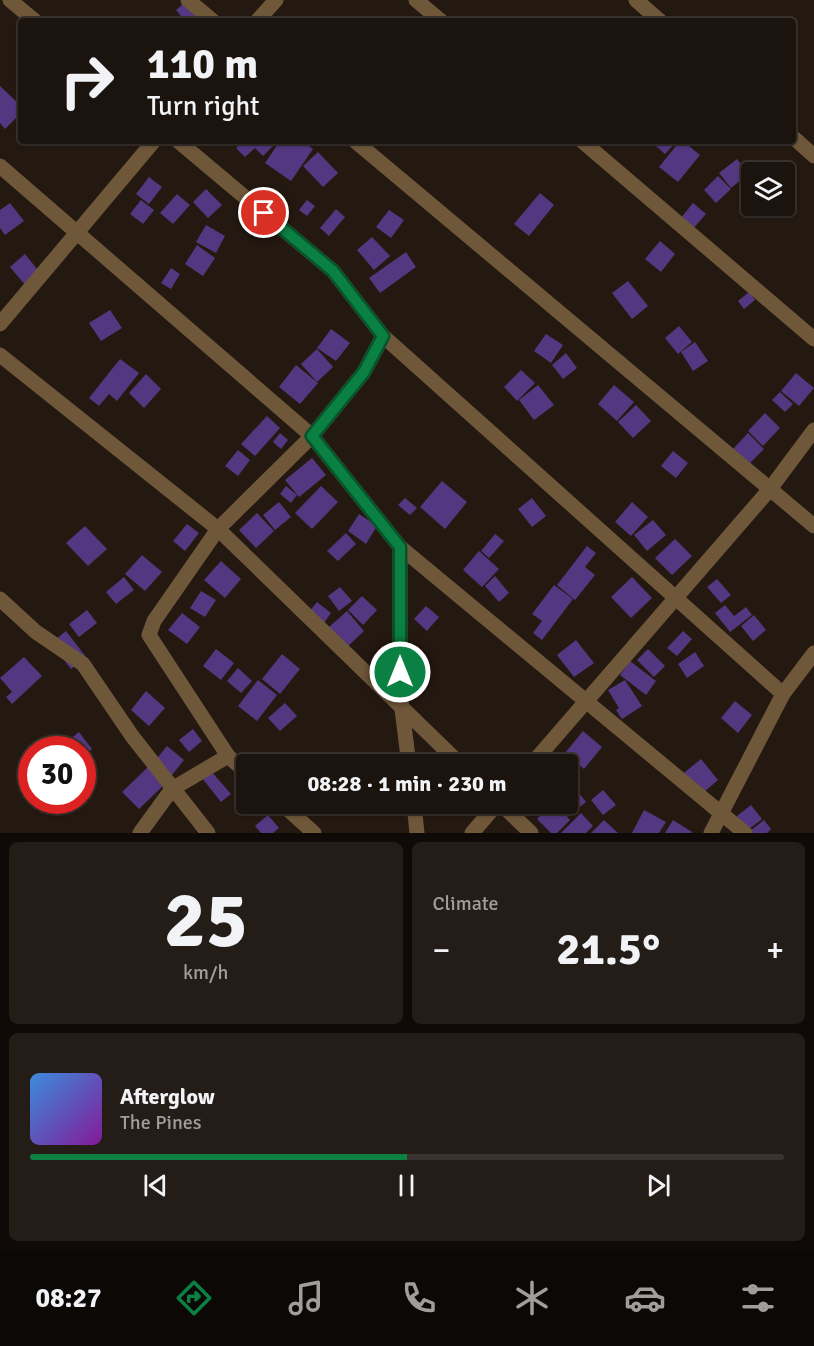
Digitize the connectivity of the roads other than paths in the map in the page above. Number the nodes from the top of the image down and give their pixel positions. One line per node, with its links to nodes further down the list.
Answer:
1 (10, 0): 6 (street)
2 (188, 0): 7 (street)
3 (276, 0): 8 (street)
4 (416, 0): 9 (street)
5 (636, 0): 10 (street)
6 (31, 18)
7 (209, 18)
8 (261, 18)
9 (437, 18)
10 (657, 18)
11 (796, 140): 16 (street)
12 (151, 144): 18 (street)
13 (182, 144): 20 (street)
14 (360, 144): 25 (street)
15 (586, 144): 21 (street)
16 (814, 156)
17 (0, 166): 18 (street)
18 (78, 231): 19 (street); 24 (street)
19 (0, 324)
20 (383, 336): 24 (street); 29 (street)
21 (814, 339)
22 (0, 355): 27 (street)
23 (814, 430): 25 (street)
24 (312, 436): 27 (street); 28 (street)
25 (770, 489): 26 (street); 29 (street)
26 (814, 526)
27 (218, 529): 34 (street); 38 (street)
28 (400, 547): 33 (street); 34 (street)
29 (676, 598): 32 (street); 33 (street)
30 (0, 599): 40 (street)
31 (814, 653): 32 (street)
32 (783, 694): 45 (street)
33 (586, 701): 37 (street); 45 (street)
34 (402, 708): 35 (street); 36 (street)
35 (408, 754)
36 (450, 754)
37 (540, 754)
38 (228, 756): 39 (street); 40 (street)
39 (236, 763)
40 (172, 789): 46 (street); 47 (street)
41 (293, 814): 48 (street)
42 (415, 814): 49 (street)
43 (490, 814): 50 (street)
44 (510, 814): 51 (street)
45 (722, 814): 52 (street); 53 (street)
46 (140, 833)
47 (208, 833)
48 (314, 833)
49 (417, 833)
50 (472, 833)
51 (531, 833)
52 (711, 833)
53 (745, 833)

